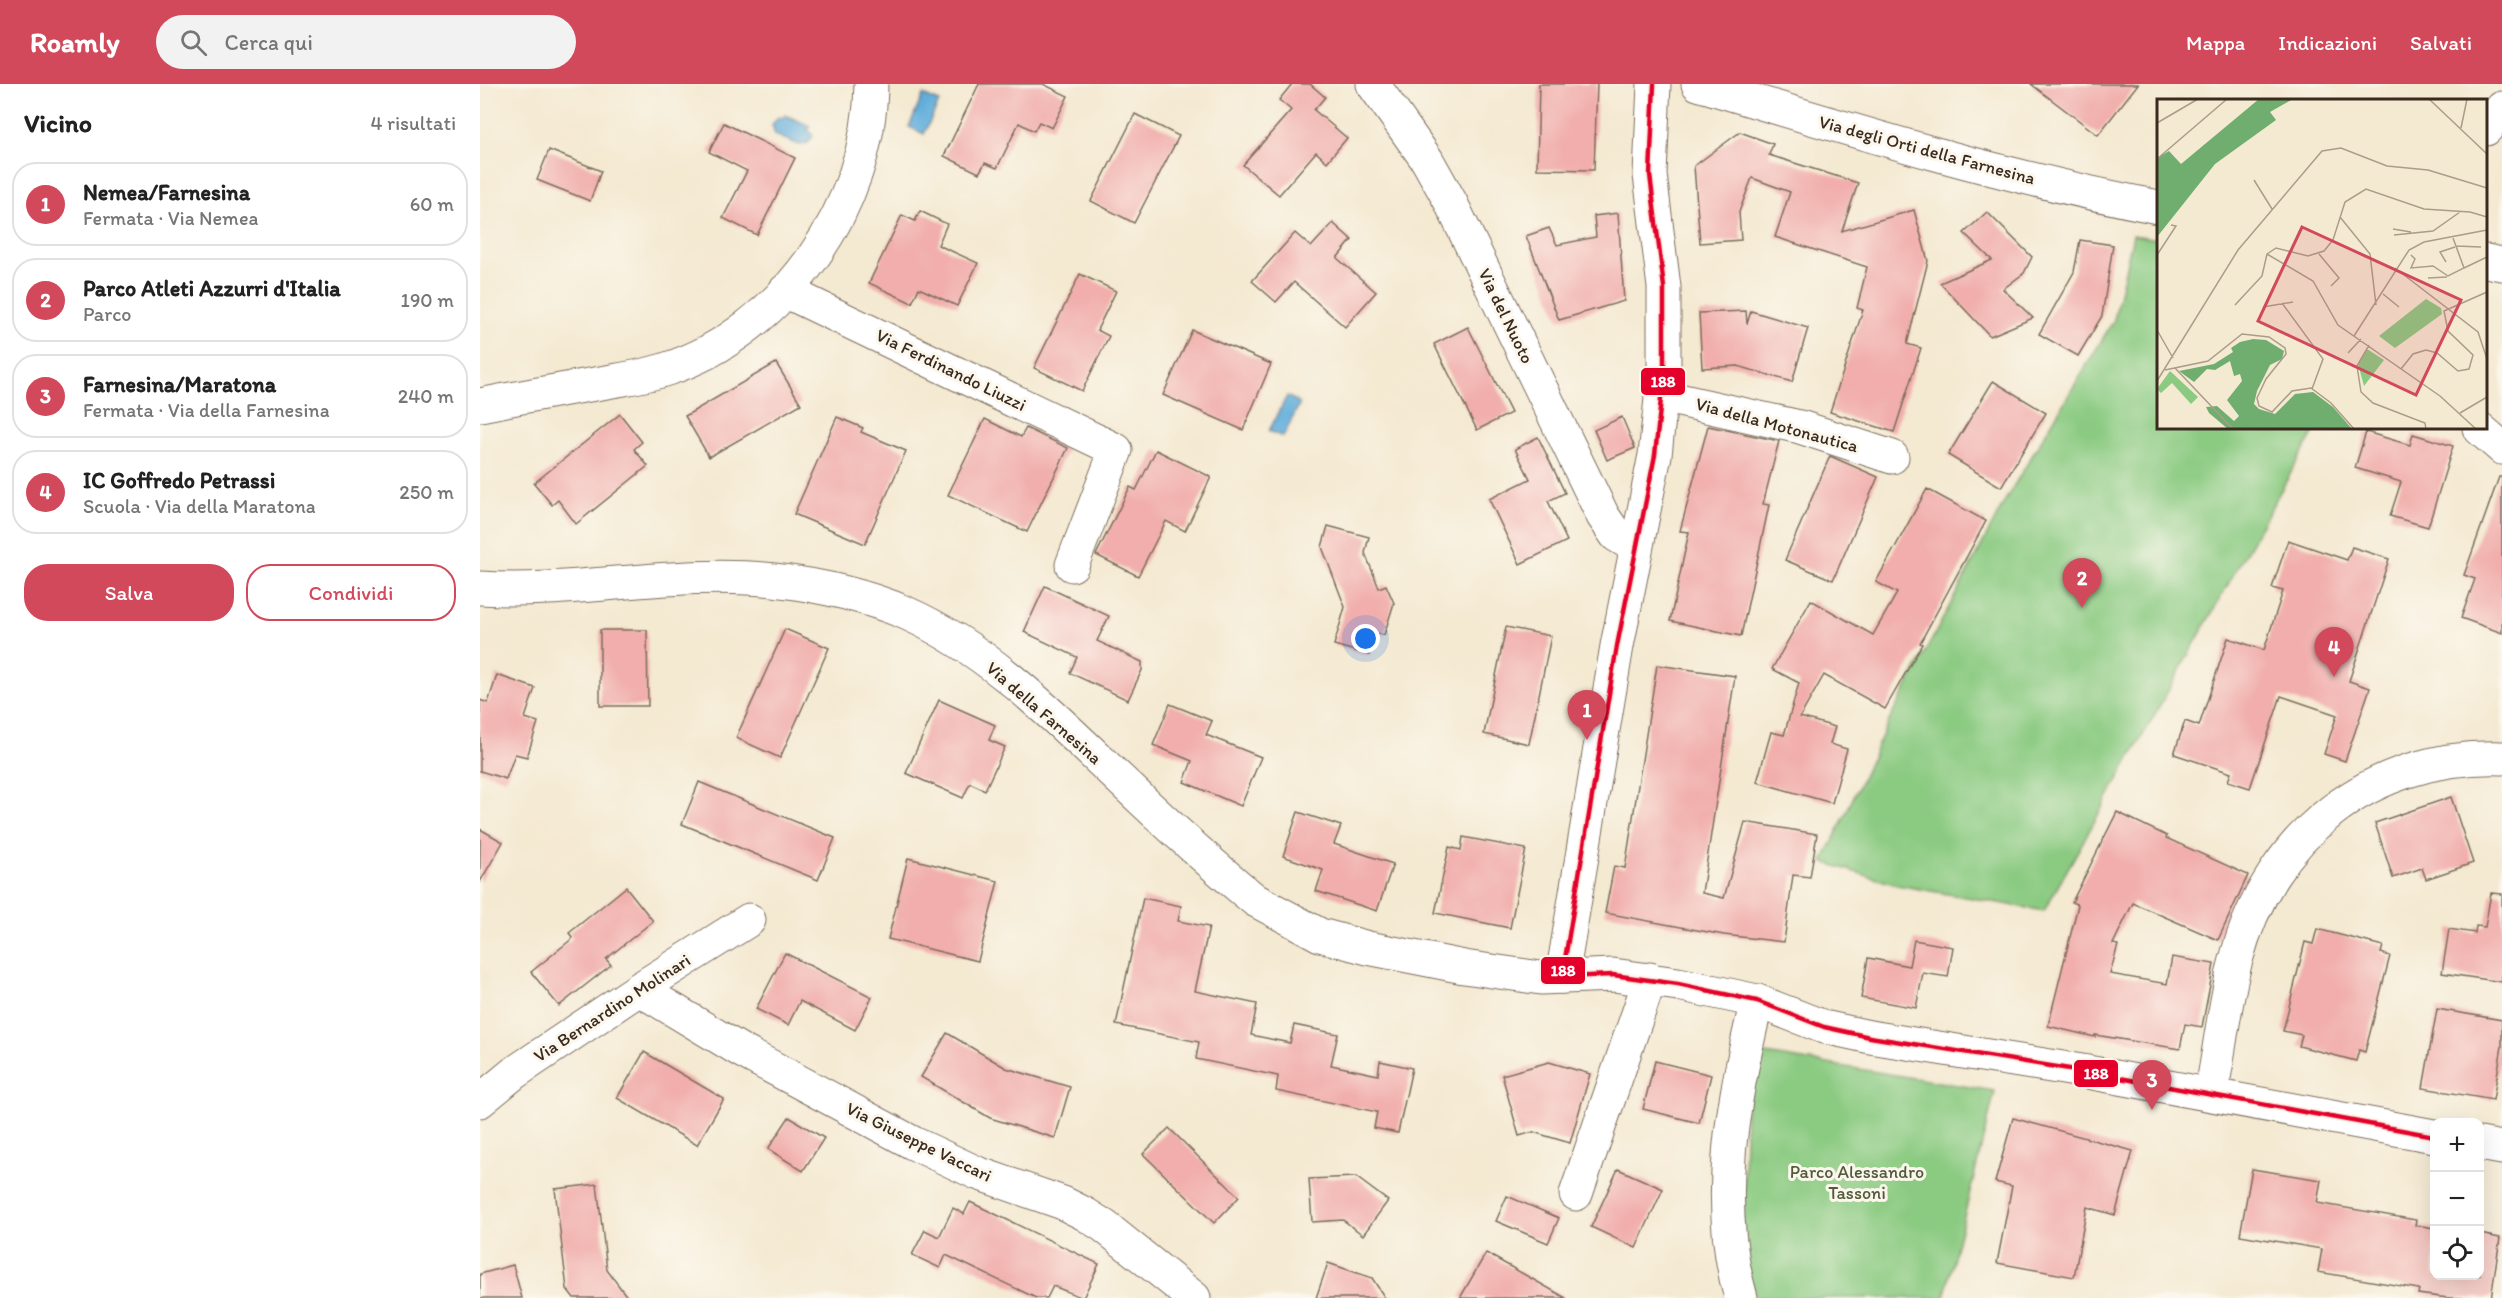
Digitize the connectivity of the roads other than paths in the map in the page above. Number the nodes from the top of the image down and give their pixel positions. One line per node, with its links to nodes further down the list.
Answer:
1 (871, 84): 10 (street)
2 (1373, 84): 16 (street, Via del Nuoto)
3 (1654, 84): 11 (street)
4 (1698, 84): 7 (street, Via degli Orti della Farnesina)
5 (2502, 108): 6 (street)
6 (2487, 128)
7 (2157, 207)
8 (2487, 261): 9 (street)
9 (2502, 264)
10 (785, 291): 12 (street); 17 (street, Via Ferdinando Liuzzi)
11 (1661, 396): 15 (street, Via della Motonautica); 16 (street)
12 (480, 405)
13 (2480, 429): 14 (street)
14 (2502, 448)
15 (1892, 457)
16 (1636, 547): 21 (street)
17 (1072, 565)
18 (480, 588): 21 (street, Via della Farnesina)
19 (2502, 758): 25 (street)
20 (749, 920): 23 (street, Via Bernardino Molinari)
21 (1562, 977): 22 (street, Via della Farnesina)
22 (1650, 979): 24 (street, Via della Farnesina); 30 (street)
23 (639, 989): 26 (street, Via Bernardino Molinari); 31 (street, Via Giuseppe Vaccari)
24 (1757, 1001): 25 (street); 32 (street)
25 (2211, 1094): 27 (street)
26 (480, 1101)
27 (2430, 1135)
28 (2484, 1145): 29 (street)
29 (2502, 1148)
30 (1576, 1194)
31 (1194, 1298)
32 (1741, 1298)

